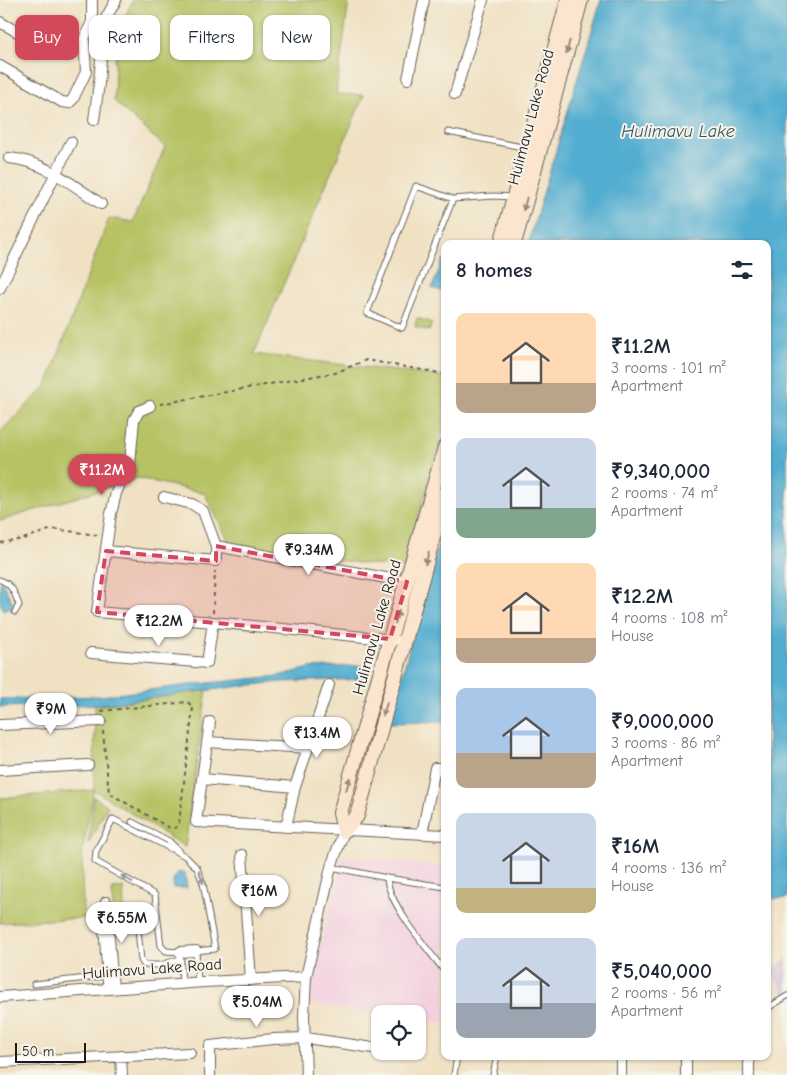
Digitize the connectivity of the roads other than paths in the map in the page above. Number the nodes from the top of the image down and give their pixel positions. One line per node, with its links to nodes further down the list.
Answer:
1 (92, 0): 9 (street)
2 (116, 0): 12 (street)
3 (424, 0): 10 (street)
4 (483, 0): 11 (street)
5 (568, 0): 15 (main road, Hulimavu Lake Road)
6 (581, 0): 22 (main road, Hulimavu Lake Road, one-way to 22)
7 (0, 22): 8 (street)
8 (15, 31)
9 (0, 66)
10 (408, 79)
11 (455, 94)
12 (94, 120)
13 (448, 132): 15 (lane)
14 (71, 142): 17 (street)
15 (528, 148): 18 (main road, Hulimavu Lake Road)
16 (9, 158): 17 (street)
17 (56, 174): 20 (street); 23 (street)
18 (514, 197): 19 (lane); 21 (main road, Hulimavu Lake Road)
19 (454, 198): 19 (lane)
20 (101, 204)
21 (502, 240)
22 (515, 240)
23 (0, 288)
24 (150, 406): 29 (street)
25 (441, 461): 31 (main road, Hulimavu Lake Road)
26 (164, 497): 28 (street)
27 (441, 506): 34 (main road, Hulimavu Lake Road, one-way to 34)
28 (216, 546): 29 (street); 31 (street)
29 (106, 551): 33 (street)
30 (0, 580): 32 (lane)
31 (407, 582): 34 (main road, Hulimavu Lake Road, one-way to 31)
32 (15, 612)
33 (213, 622): 34 (street); 35 (street)
34 (397, 641): 36 (main road, Hulimavu Lake Road)
35 (91, 653)
36 (390, 665): 50 (main road, one-way to 50); 50 (main road, Hulimavu Lake Road, one-way to 36)
37 (328, 684): 42 (street)
38 (101, 721): 40 (street)
39 (210, 722): 41 (street)
40 (0, 725)
41 (207, 742): 42 (street); 46 (street)
42 (308, 748): 47 (street)
43 (88, 765): 45 (street)
44 (441, 768): 51 (street)
45 (0, 770)
46 (202, 779): 47 (street); 49 (street)
47 (296, 787): 49 (street)
48 (132, 822): 54 (lane)
49 (286, 827): 50 (street)
50 (344, 831): 51 (street); 55 (street, Hulimavu Lake Road)
51 (422, 834): 52 (street)
52 (441, 835)
53 (242, 855): 66 (street)
54 (185, 856): 61 (lane, one-way to 61); 62 (lane, one-way to 54)
55 (331, 867): 56 (lane); 65 (street, Hulimavu Lake Road)
56 (387, 878): 57 (lane); 63 (lane)
57 (441, 886)
58 (106, 902): 70 (street)
59 (101, 918): 64 (lane)
60 (137, 920): 62 (lane)
61 (196, 951): 62 (street); 67 (lane)
62 (180, 956): 68 (lane)
63 (441, 966)
64 (105, 976): 69 (lane); 70 (lane)
65 (306, 977): 66 (street, Hulimavu Lake Road); 74 (street, Hulimavu Lake Road)
66 (251, 980): 67 (street, Hulimavu Lake Road)
67 (198, 982): 68 (street, Hulimavu Lake Road)
68 (182, 983): 70 (street, Hulimavu Lake Road)
69 (34, 984)
70 (109, 988): 72 (street, Hulimavu Lake Road)
71 (787, 996): 73 (lane)
72 (0, 998)
73 (771, 1006)
74 (306, 1038): 75 (street); 85 (street); 86 (street, Hulimavu Lake Road)
75 (371, 1048)
76 (190, 1053): 77 (street)
77 (121, 1056): 83 (street); 84 (street)
78 (456, 1060): 87 (lane)
79 (496, 1060): 88 (lane)
80 (621, 1060): 89 (street)
81 (686, 1060): 90 (street)
82 (749, 1060): 91 (street)
83 (0, 1062)
84 (122, 1075)
85 (210, 1075)
86 (306, 1075)
87 (454, 1075)
88 (493, 1075)
89 (621, 1075)
90 (686, 1075)
91 (749, 1075)

